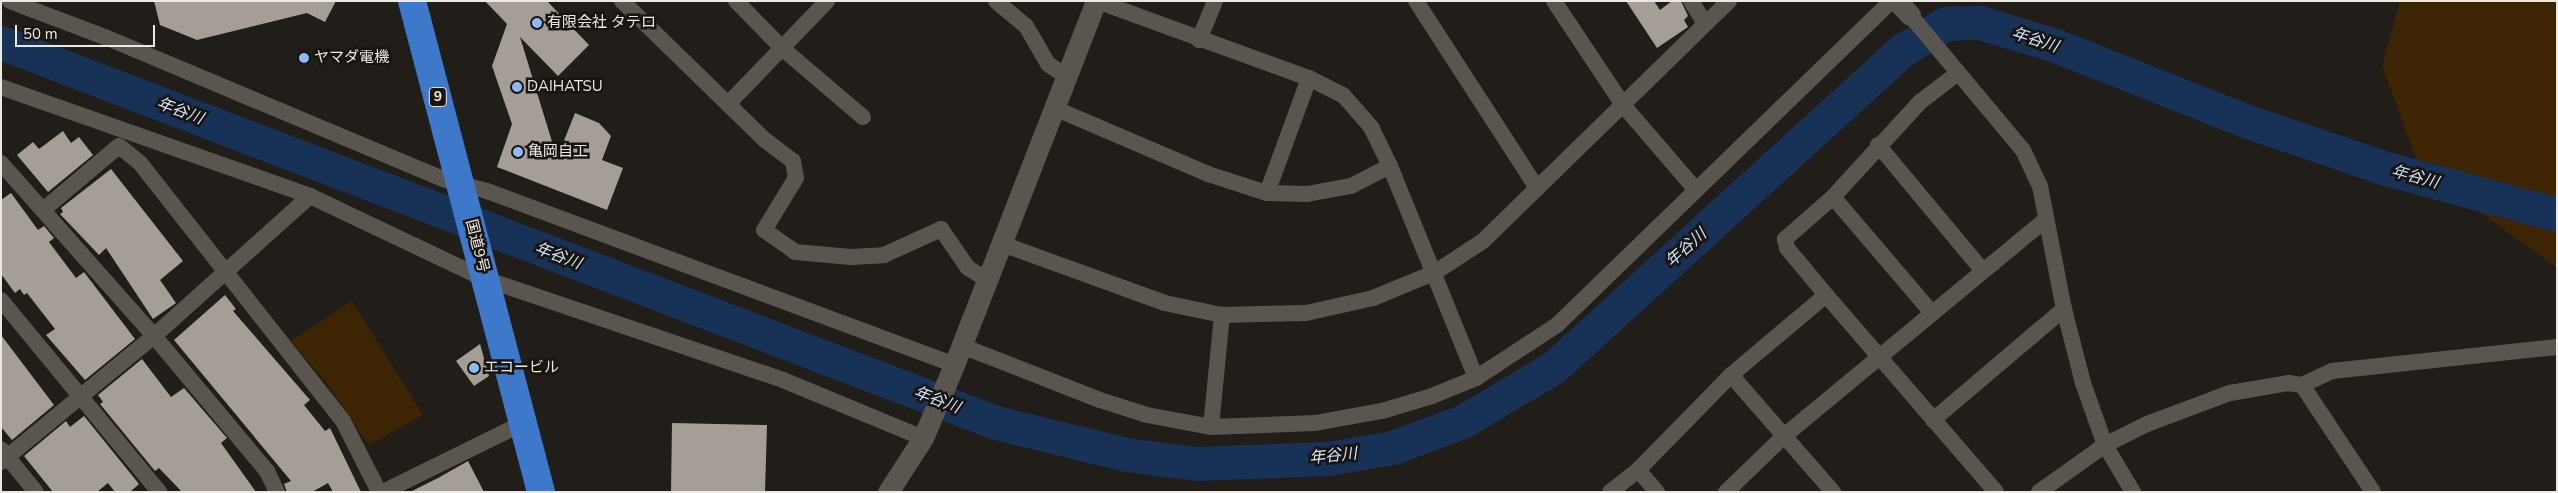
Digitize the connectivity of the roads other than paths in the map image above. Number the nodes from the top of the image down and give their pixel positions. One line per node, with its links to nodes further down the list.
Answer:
1 (10, 1): 30 (street)
2 (412, 1): 30 (highway, 国道9号 / 9)
3 (622, 1): 22 (street)
4 (736, 1): 17 (street)
5 (827, 1): 17 (street)
6 (996, 1): 19 (street)
7 (1096, 1): 16 (street); 19 (street)
8 (1215, 1): 16 (street)
9 (1416, 1): 29 (street)
10 (1554, 1): 23 (street)
11 (1691, 1): 15 (street)
12 (1729, 1): 15 (street)
13 (1891, 1): 31 (street)
14 (1904, 8): 18 (street)
15 (1704, 23): 23 (street)
16 (1199, 40): 20 (street)
17 (783, 48): 22 (street); 25 (street)
18 (1956, 69): 26 (street); 36 (street)
19 (1067, 77): 24 (street)
20 (1309, 78): 28 (street); 32 (street)
21 (1, 87): 33 (street)
22 (728, 104): 42 (street)
23 (1623, 105): 29 (street); 31 (street)
24 (1054, 108): 32 (street); 37 (street)
25 (863, 117)
26 (1878, 146): 34 (street); 38 (street)
27 (1, 163): 35 (street)
28 (1390, 166): 32 (street); 41 (street)
29 (1537, 188): 41 (street)
30 (463, 189): 40 (highway, 国道9号 / 9); 51 (street)
31 (1696, 190): 53 (street)
32 (1267, 193)
33 (310, 196): 39 (street); 40 (street)
34 (1832, 197): 43 (street); 46 (street)
35 (43, 210): 39 (street); 48 (street)
36 (2046, 219): 38 (street); 45 (street)
37 (1002, 244): 42 (street); 47 (street)
38 (1983, 271): 46 (street)
39 (226, 272): 48 (street); 67 (street)
40 (483, 272): 57 (highway, 国道9号 / 9); 59 (street)
41 (1434, 273): 47 (street); 53 (street)
42 (988, 280): 51 (street)
43 (1826, 296): 50 (street); 52 (street)
44 (1, 300): 55 (street)
45 (2064, 309): 56 (street); 61 (street)
46 (1932, 313): 50 (street)
47 (1222, 315): 58 (street)
48 (154, 336): 55 (street); 66 (street)
49 (2557, 348): 54 (street)
50 (1879, 357): 56 (street); 60 (street)
51 (955, 364): 58 (street); 59 (street)
52 (1731, 375): 60 (street); 63 (street)
53 (1476, 378): 58 (street)
54 (2302, 385): 61 (street); 77 (street)
55 (81, 397): 62 (street); 65 (street)
56 (1933, 420): 74 (street)
57 (523, 423): 67 (street); 68 (highway, 国道9号 / 9)
58 (1211, 427)
59 (925, 432): 69 (street)
60 (1784, 436): 72 (street); 73 (street)
61 (2105, 445): 75 (street); 76 (street)
62 (3, 456): 64 (street)
63 (1638, 470): 70 (street); 71 (street)
64 (36, 492)
65 (159, 492)
66 (276, 492)
67 (381, 492)
68 (541, 492)
69 (888, 492)
70 (1610, 492)
71 (1657, 492)
72 (1726, 492)
73 (1833, 492)
74 (1996, 492)
75 (2038, 492)
76 (2133, 492)
77 (2373, 492)

